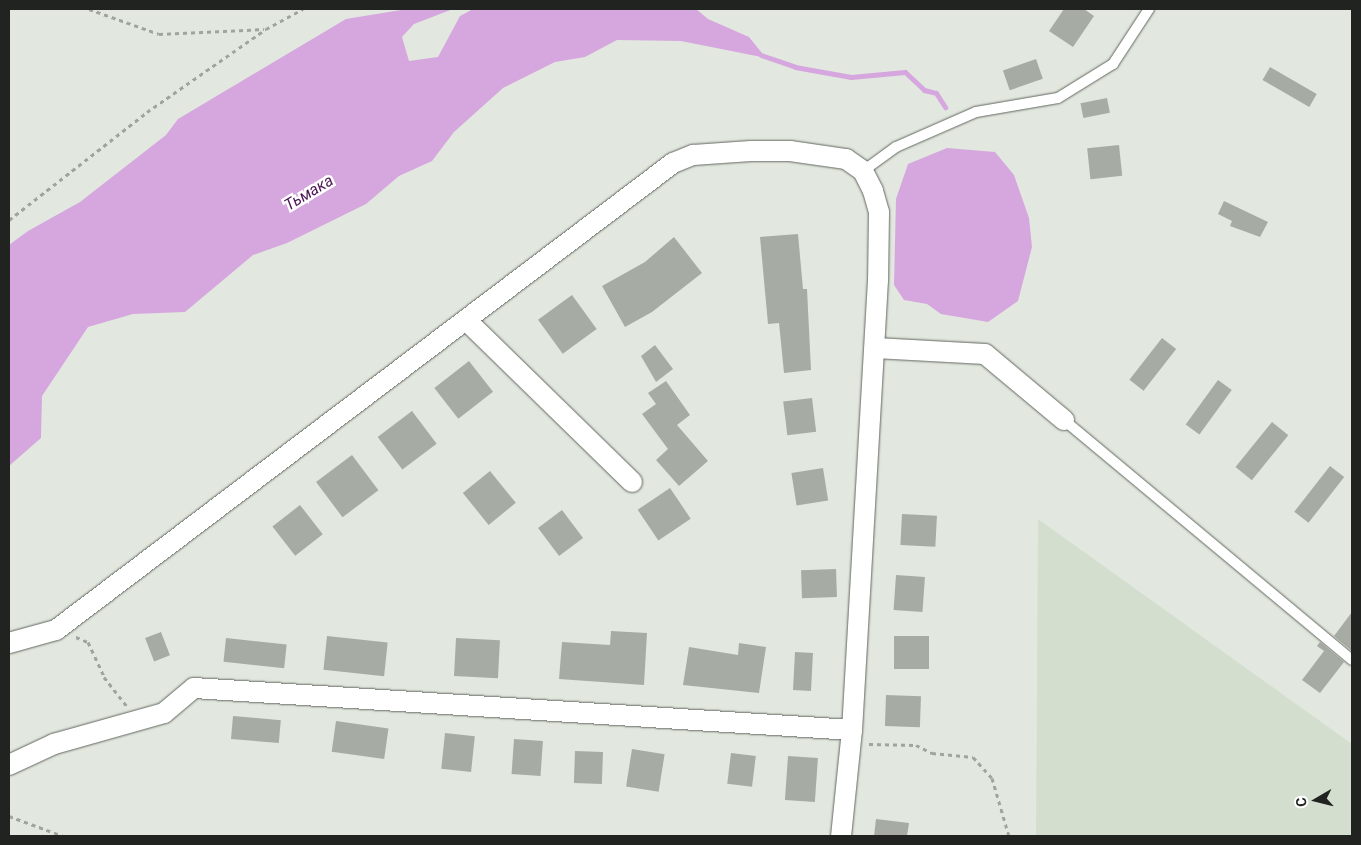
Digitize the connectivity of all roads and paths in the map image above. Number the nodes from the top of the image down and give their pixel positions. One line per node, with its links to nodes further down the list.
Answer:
1 (89, 9): 4 (path)
2 (302, 9): 4 (path)
3 (1149, 9): 5 (lane)
4 (266, 29): 6 (path)
5 (863, 171): 7 (street); 8 (street)
6 (9, 220)
7 (466, 320): 10 (street); 11 (street)
8 (875, 348): 9 (street); 15 (street)
9 (1064, 420): 13 (lane)
10 (632, 482)
11 (56, 630): 12 (street); 14 (path)
12 (9, 643)
13 (1352, 660)
14 (149, 718): 15 (street); 16 (street)
15 (852, 730): 19 (street); 20 (path)
16 (9, 765)
17 (9, 816): 18 (path)
18 (63, 836)
19 (841, 836)
20 (1009, 836)

